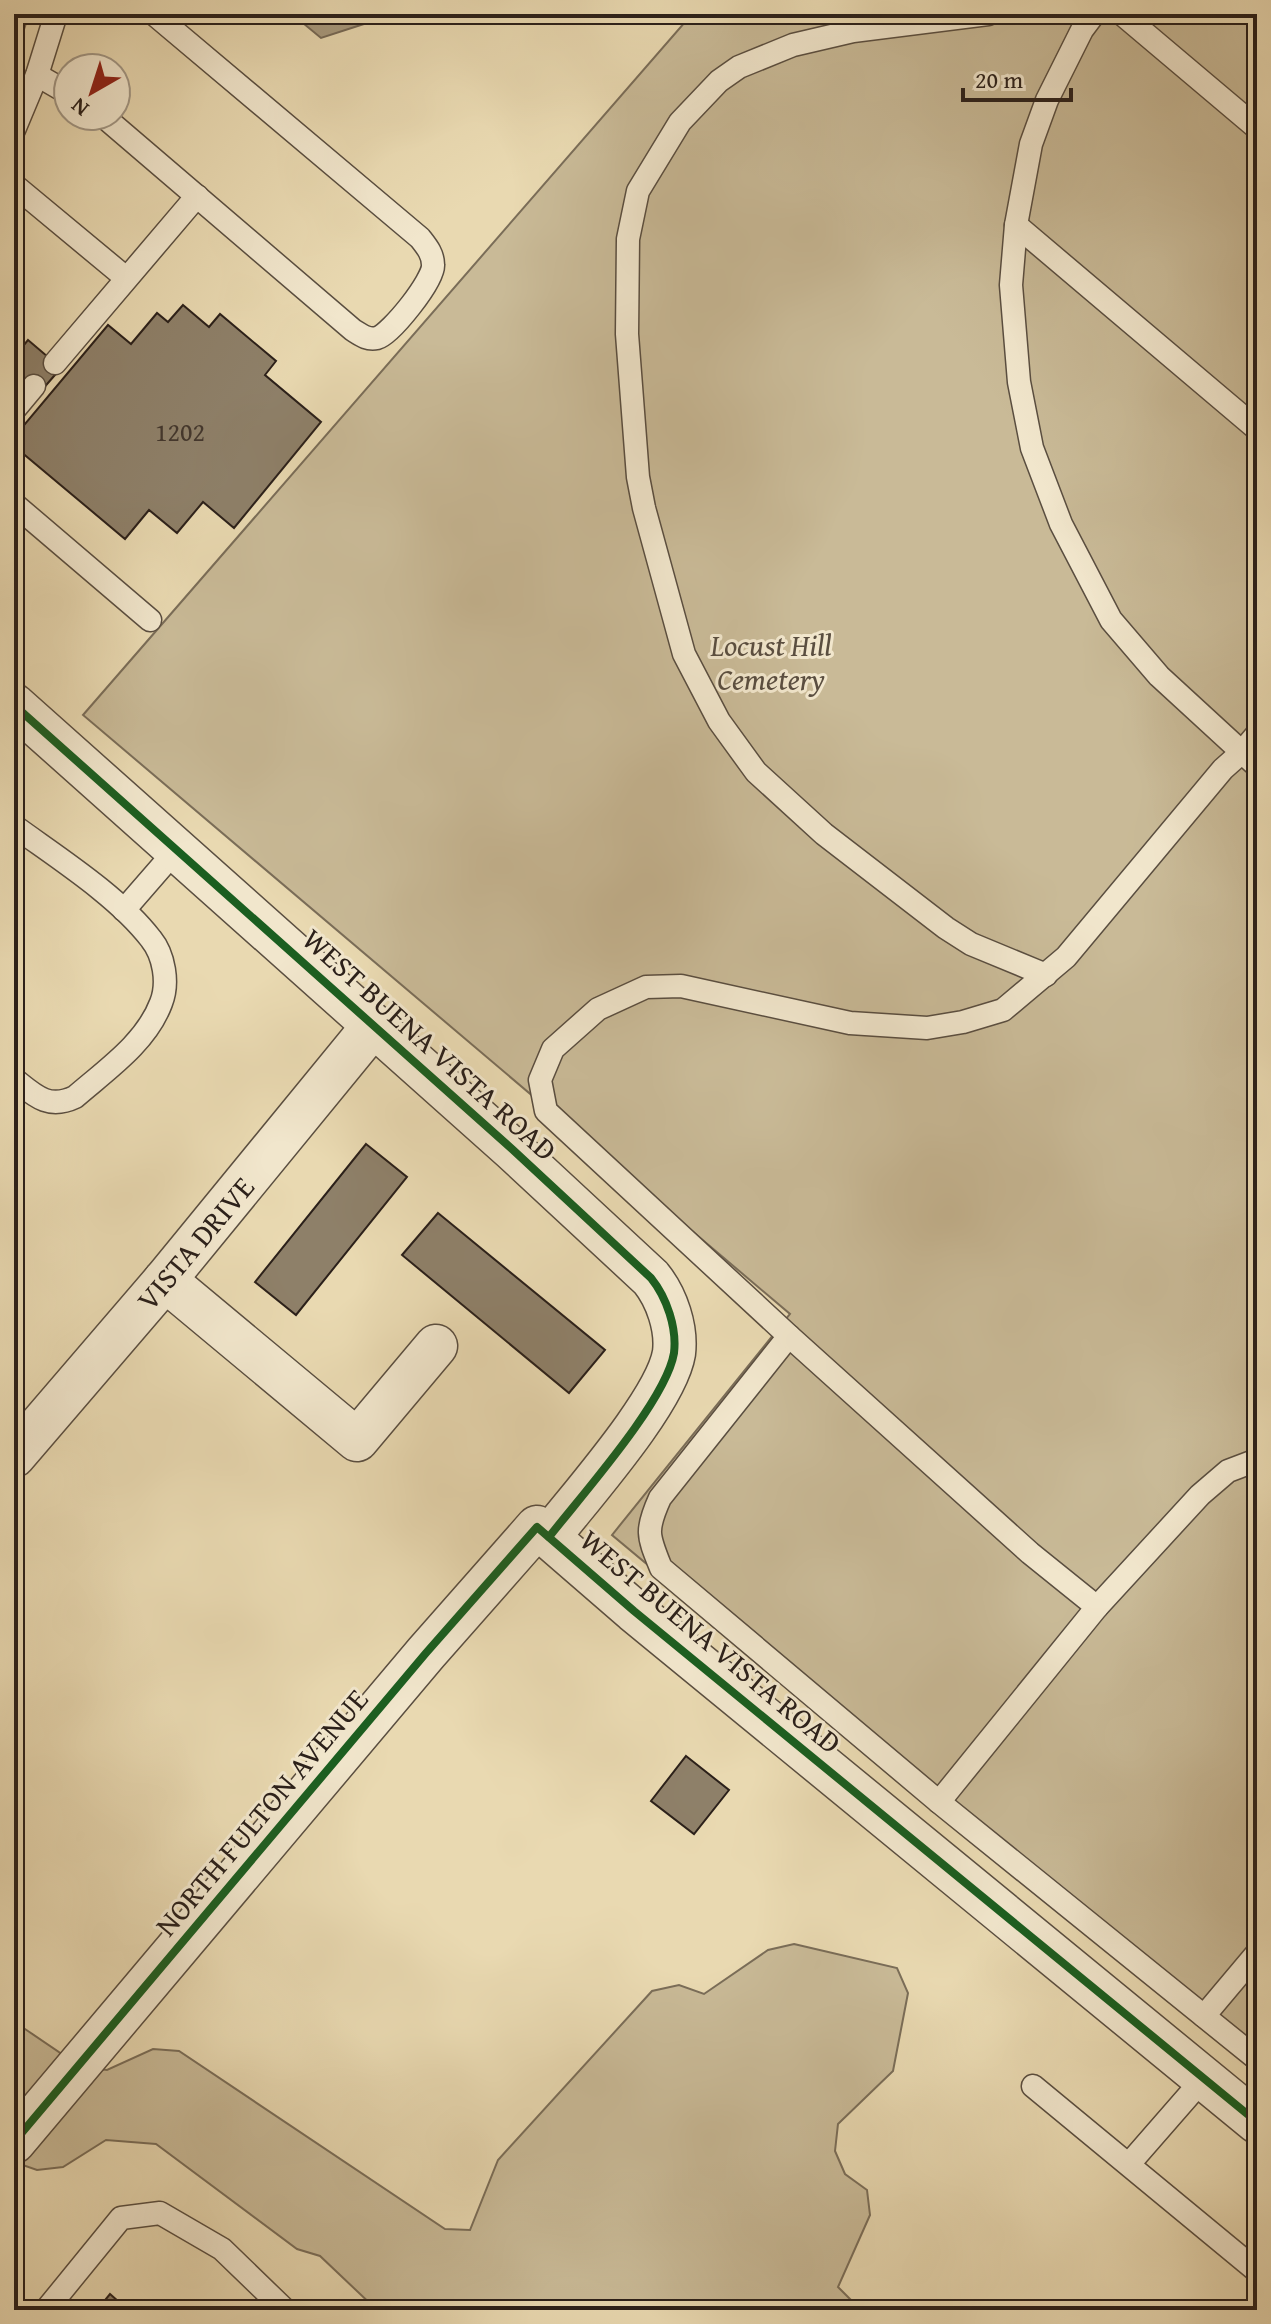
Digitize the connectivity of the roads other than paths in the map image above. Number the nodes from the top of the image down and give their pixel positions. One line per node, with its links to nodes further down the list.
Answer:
1 (56, 14): 6 (lane)
2 (154, 14): 12 (lane)
3 (988, 14): 27 (lane)
4 (1094, 14): 13 (lane)
5 (1122, 14): 8 (lane)
6 (37, 75): 7 (lane); 9 (lane)
7 (52, 84)
8 (1257, 128)
9 (14, 130)
10 (122, 132): 12 (lane)
11 (14, 185): 14 (lane)
12 (197, 196): 14 (lane)
13 (1016, 225): 18 (lane); 23 (lane)
14 (126, 278): 15 (lane)
15 (55, 363)
16 (34, 386): 17 (lane)
17 (14, 410)
18 (1257, 429)
19 (14, 504): 20 (lane)
20 (150, 620)
21 (14, 705): 25 (street, WEST BUENA VISTA ROAD)
22 (1257, 734): 23 (lane)
23 (1249, 759): 27 (lane)
24 (14, 826): 26 (lane)
25 (177, 849): 26 (lane); 28 (street, WEST BUENA VISTA ROAD)
26 (124, 910): 29 (lane)
27 (1046, 975): 31 (lane)
28 (373, 1026): 30 (street, VISTA DRIVE); 35 (street, WEST BUENA VISTA ROAD)
29 (14, 1079)
30 (165, 1280): 32 (street); 33 (street, VISTA DRIVE)
31 (789, 1336): 36 (lane); 37 (lane)
32 (436, 1346)
33 (14, 1456)
34 (1257, 1460): 36 (lane)
35 (549, 1537): 41 (street, WEST BUENA VISTA ROAD); 44 (street, NORTH FULTON AVENUE)
36 (1097, 1607): 37 (lane)
37 (939, 1802): 39 (lane)
38 (1257, 1953): 39 (lane)
39 (1204, 2016): 40 (lane)
40 (1257, 2059)
41 (1204, 2078): 43 (street, WEST BUENA VISTA ROAD); 45 (lane)
42 (1033, 2086): 45 (lane)
43 (1257, 2122)
44 (14, 2142)
45 (1129, 2164): 46 (lane)
46 (1257, 2271)
47 (46, 2310): 48 (lane)
48 (285, 2310)

